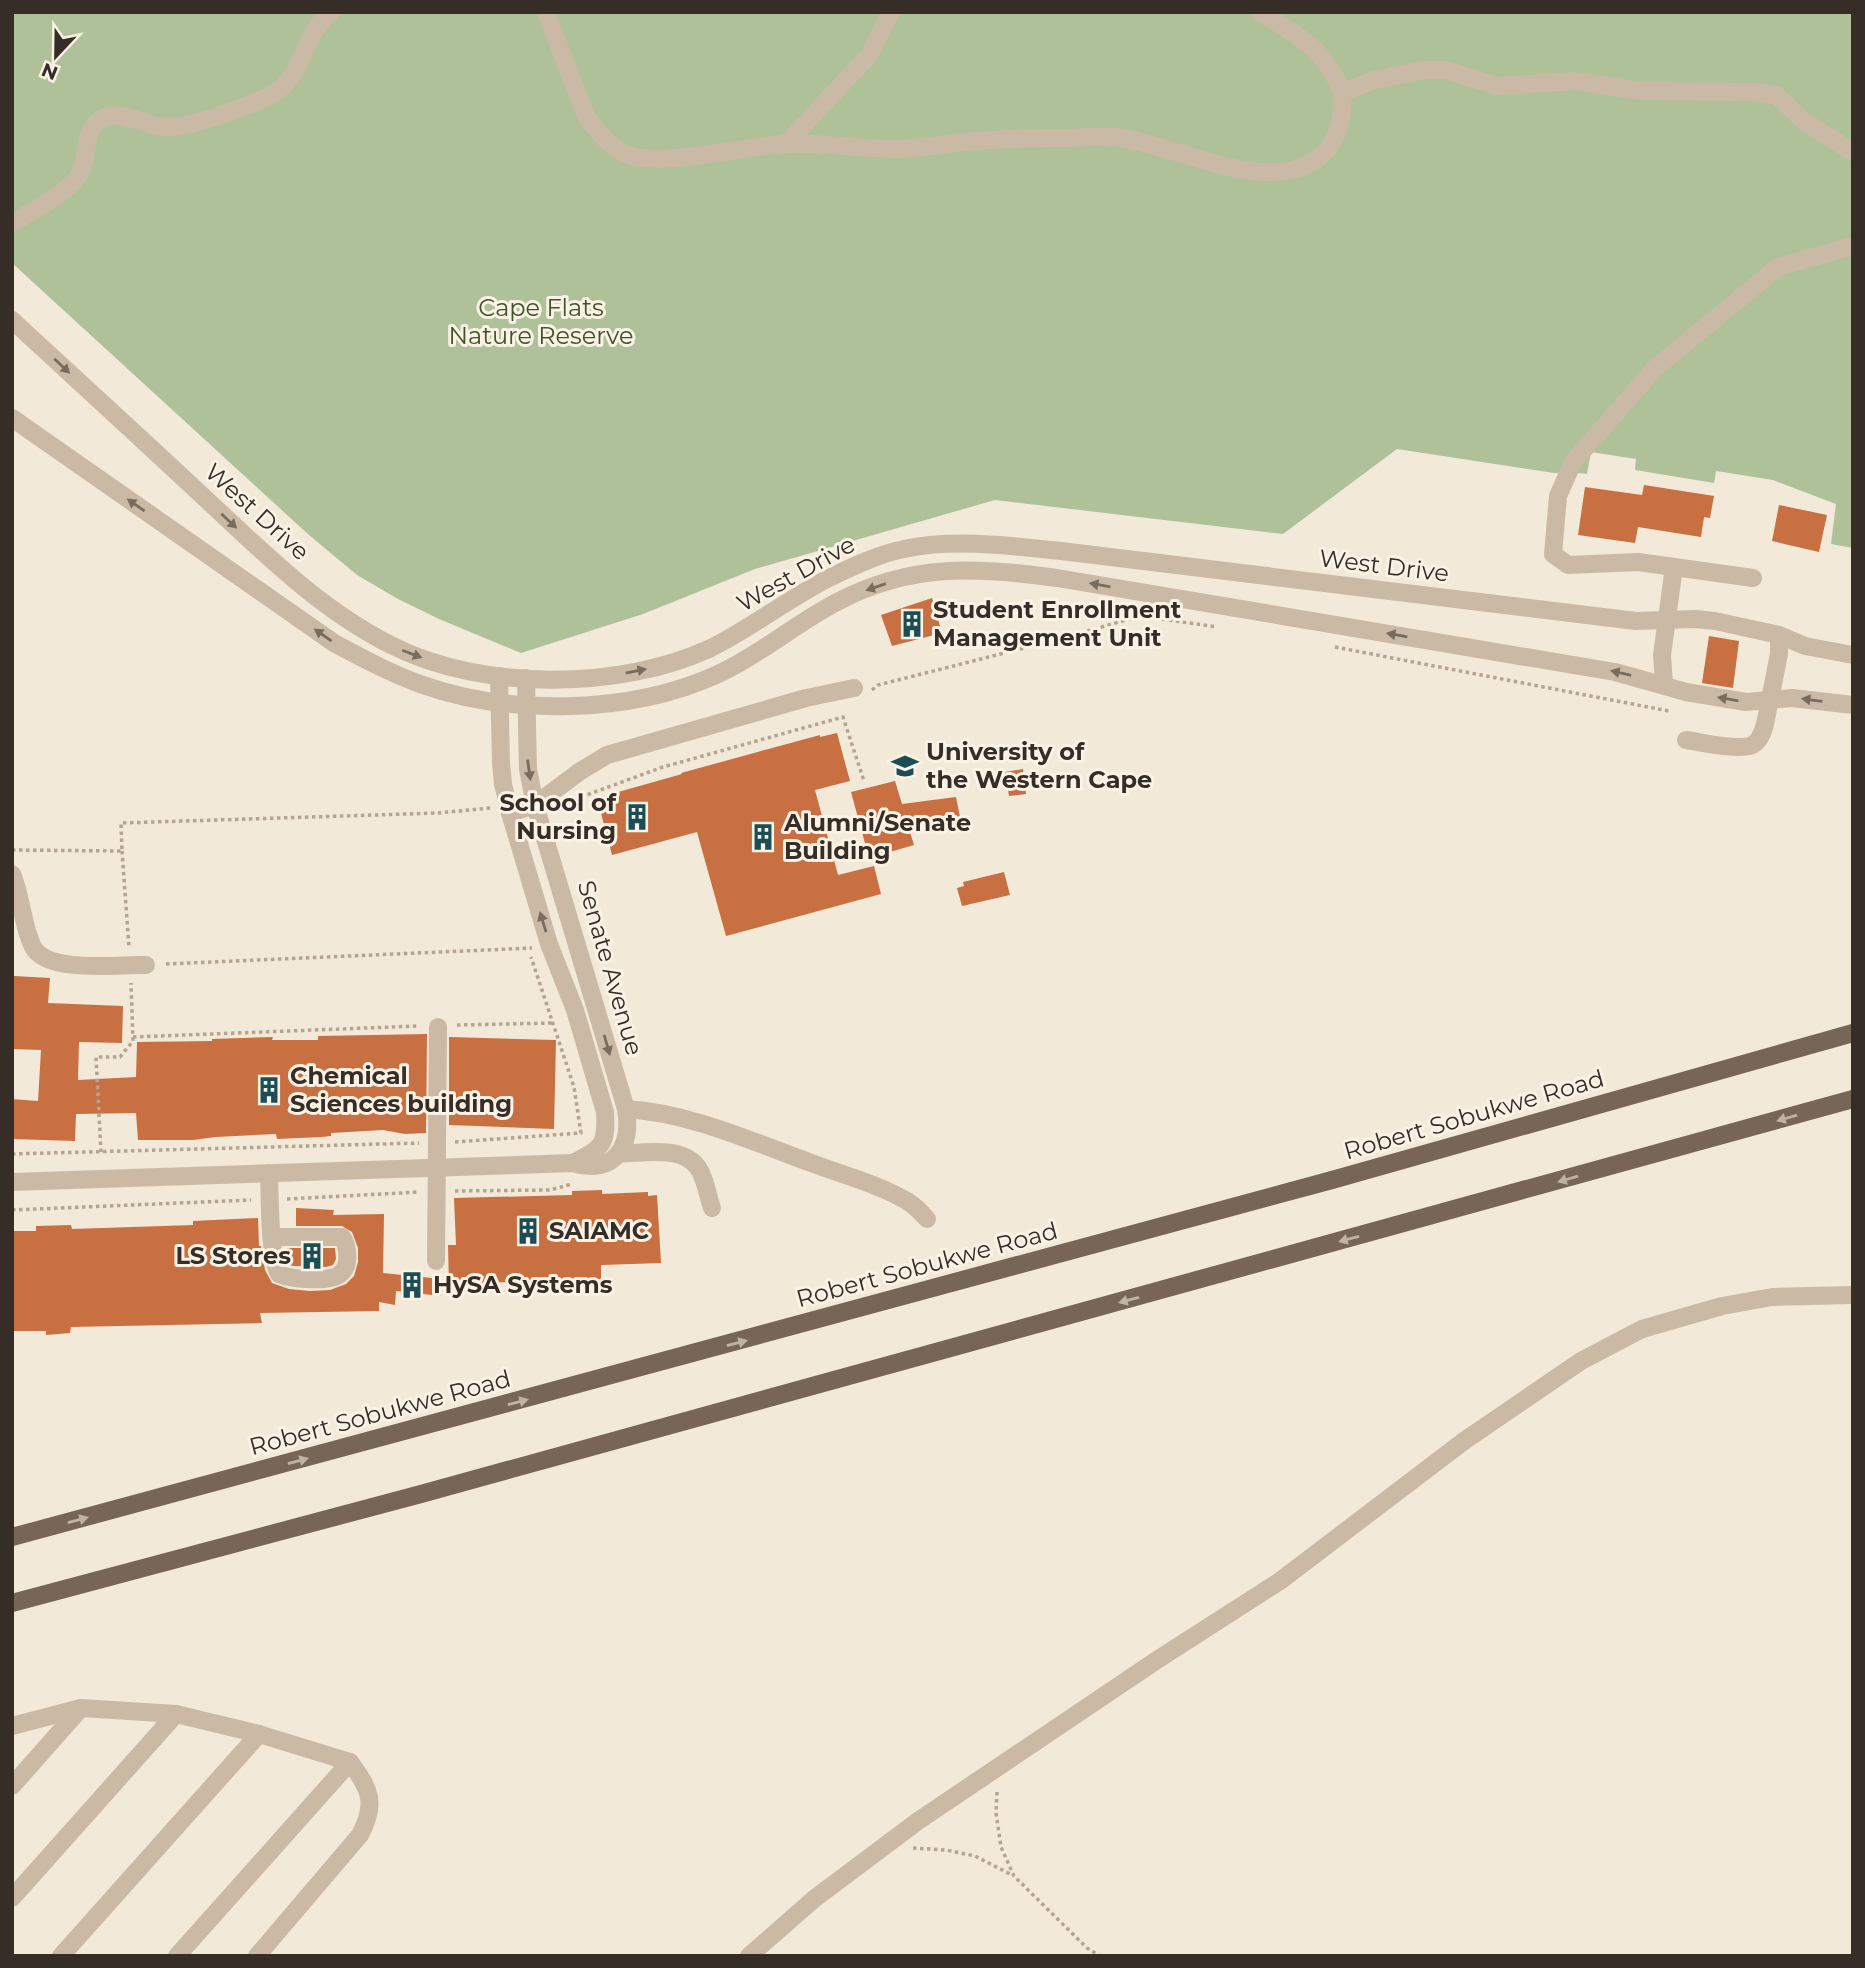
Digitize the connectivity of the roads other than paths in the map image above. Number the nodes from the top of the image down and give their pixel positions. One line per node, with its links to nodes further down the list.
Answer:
1 (331, 12): 8 (lane)
2 (547, 12): 6 (lane)
3 (891, 12): 6 (lane)
4 (1260, 12): 5 (lane)
5 (1342, 93): 6 (lane); 7 (lane)
6 (786, 144)
7 (1853, 152)
8 (12, 223)
9 (1853, 246): 12 (lane)
10 (12, 320): 17 (lane, West Drive, one-way to 17)
11 (12, 418): 22 (lane, West Drive, one-way to 11)
12 (1674, 567): 13 (lane); 14 (lane)
13 (1752, 578)
14 (1667, 621): 15 (lane, West Drive); 18 (lane, West Drive, one-way to 14); 19 (lane)
15 (1779, 635): 16 (lane, West Drive); 21 (lane)
16 (1853, 655)
17 (499, 676): 18 (lane, West Drive); 22 (lane, Senate Avenue)
18 (526, 678): 23 (lane, Senate Avenue)
19 (1664, 684): 21 (lane, West Drive, one-way to 19); 23 (lane, West Drive, one-way to 23)
20 (862, 690): 26 (lane)
21 (1770, 700): 24 (lane, West Drive, one-way to 21); 25 (lane)
22 (499, 703): 23 (lane, West Drive); 27 (lane, Senate Avenue)
23 (526, 705): 26 (lane, Senate Avenue, one-way to 26)
24 (1853, 705)
25 (1686, 740)
26 (536, 805): 27 (lane); 30 (lane, Senate Avenue)
27 (503, 810): 31 (lane, Senate Avenue, one-way to 27)
28 (12, 874): 29 (lane)
29 (138, 965)
30 (588, 980): 31 (lane); 35 (lane, Senate Avenue, one-way to 35)
31 (565, 986): 37 (lane, Senate Avenue)
32 (437, 1026): 38 (lane)
33 (1853, 1033): 46 (main road, Robert Sobukwe Road, one-way to 33)
34 (1853, 1100): 47 (main road, one-way to 47)
35 (626, 1109): 36 (lane, Senate Avenue); 42 (lane)
36 (618, 1154): 37 (lane); 41 (lane)
37 (581, 1166): 38 (lane)
38 (438, 1167): 39 (lane); 44 (lane)
39 (269, 1173): 40 (lane); 43 (lane)
40 (12, 1182)
41 (712, 1208)
42 (927, 1219)
43 (273, 1237)
44 (436, 1261)
45 (1853, 1295): 58 (lane)
46 (12, 1537)
47 (12, 1603)
48 (80, 1708): 49 (lane); 50 (lane); 53 (lane)
49 (176, 1714): 51 (lane); 54 (lane)
50 (12, 1726)
51 (259, 1734): 52 (lane); 55 (lane)
52 (350, 1762): 56 (lane); 57 (lane)
53 (12, 1786)
54 (12, 1898)
55 (61, 1956)
56 (177, 1956)
57 (257, 1956)
58 (749, 1956)

